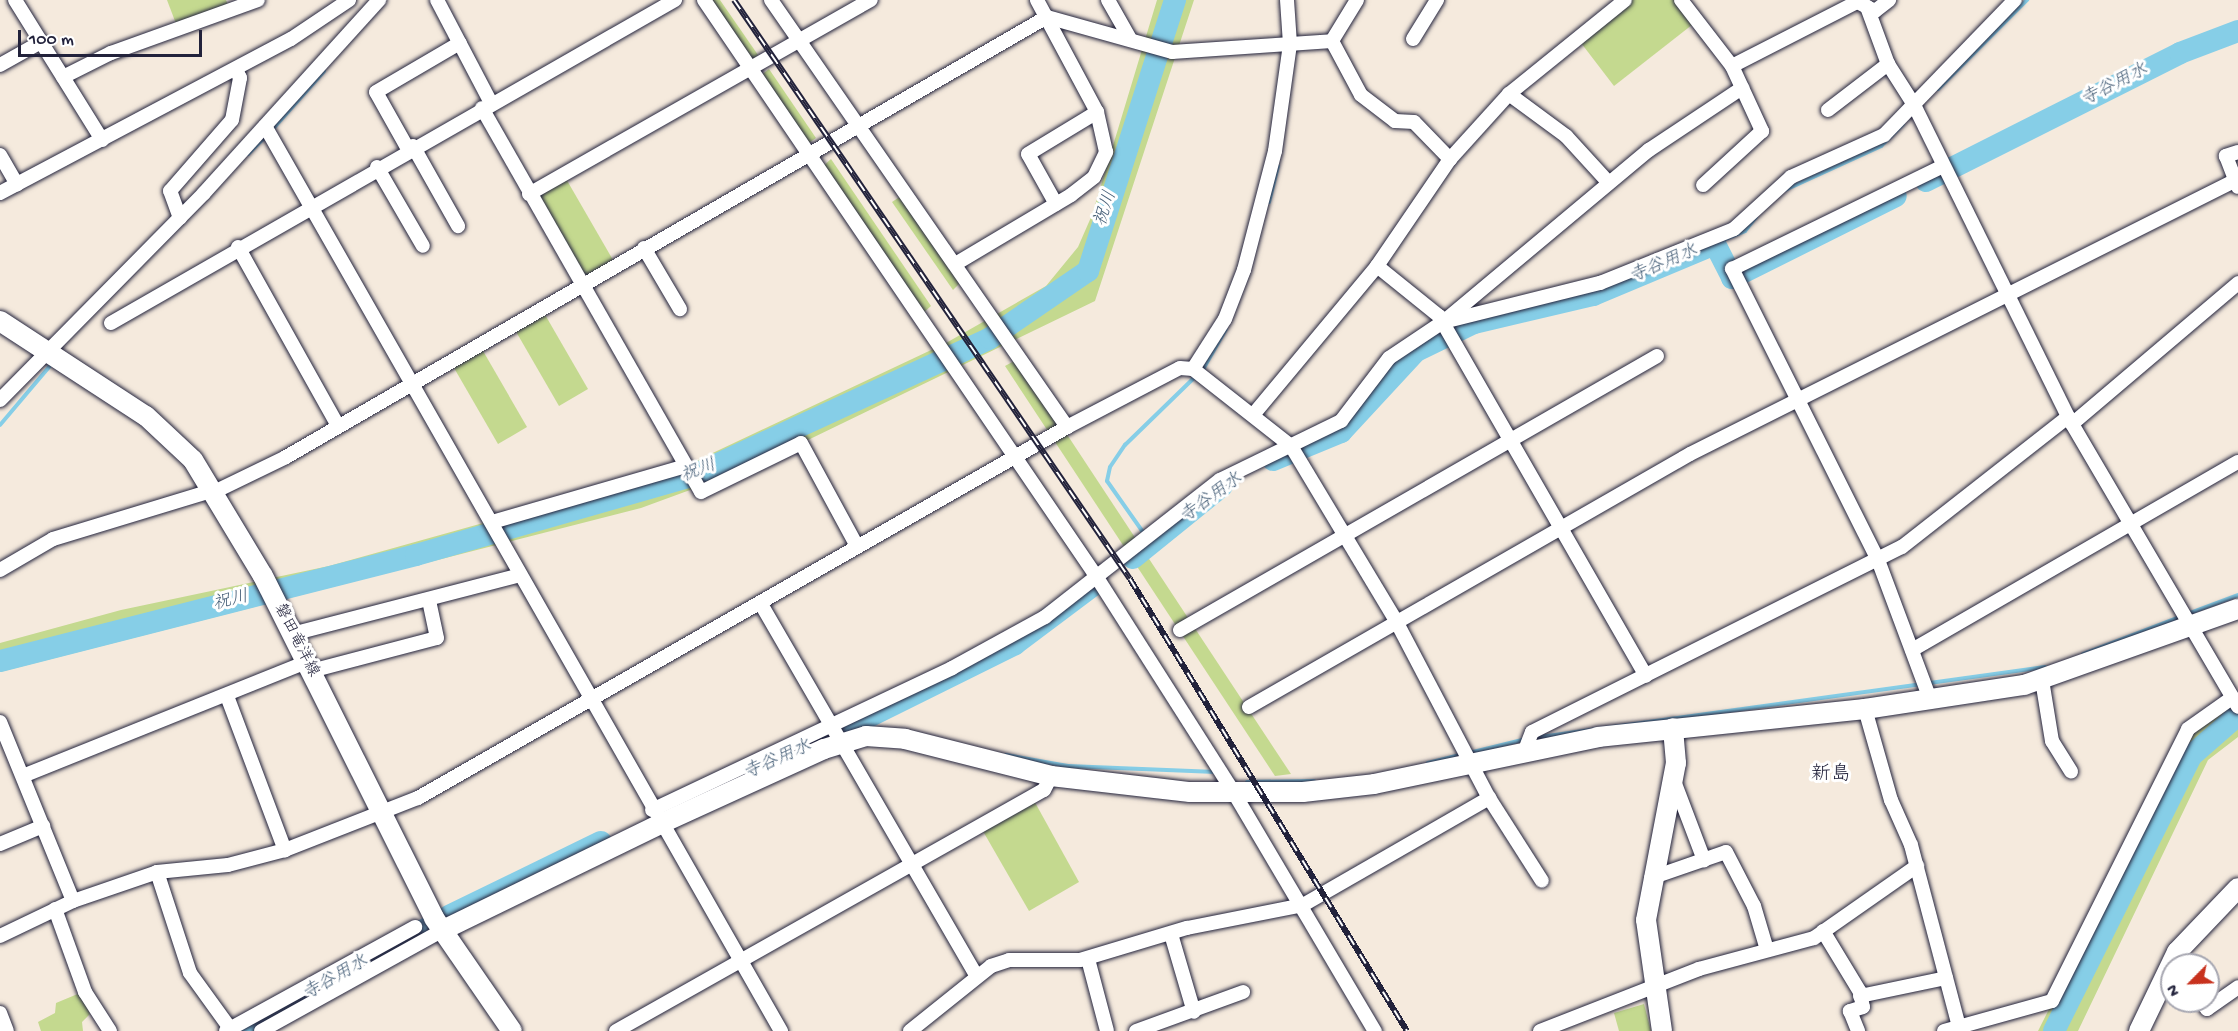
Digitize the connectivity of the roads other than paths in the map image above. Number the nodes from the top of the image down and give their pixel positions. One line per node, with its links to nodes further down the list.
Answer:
1 (15, 0): 27 (street)
2 (258, 0): 35 (street)
3 (349, 0): 34 (street)
4 (379, 0): 42 (street)
5 (437, 0): 28 (street)
6 (675, 0): 39 (street)
7 (704, 0): 33 (street)
8 (771, 0): 25 (street)
9 (871, 0): 25 (street)
10 (1037, 0): 22 (street)
11 (1108, 0): 23 (street)
12 (1287, 0): 29 (street)
13 (1357, 0): 26 (street)
14 (1437, 0): 24 (street)
15 (1601, 0): 21 (street)
16 (1625, 0): 21 (street)
17 (1681, 0): 32 (street)
18 (1889, 0): 20 (street)
19 (2015, 0): 38 (street)
20 (1859, 3): 30 (street); 32 (street)
21 (1610, 12): 37 (street)
22 (1047, 17): 23 (street); 41 (street); 43 (street)
23 (1129, 37): 29 (street)
24 (1413, 39)
25 (800, 41): 33 (street); 43 (street)
26 (1332, 41): 29 (street); 49 (street)
27 (41, 42): 31 (street); 35 (street)
28 (460, 44): 39 (street); 45 (street)
29 (1290, 44): 76 (street)
30 (1888, 64): 38 (street); 40 (street)
31 (0, 65)
32 (1732, 66): 36 (street)
33 (750, 68): 47 (street); 57 (street)
34 (236, 69): 44 (street); 60 (street)
35 (63, 77): 44 (street)
36 (1742, 88): 52 (street); 55 (street)
37 (1509, 94): 49 (street); 52 (street)
38 (1914, 105): 50 (street); 72 (street)
39 (487, 106): 45 (street); 57 (street)
40 (1828, 110)
41 (1097, 112): 58 (street); 58 (street)
42 (265, 126): 59 (street); 60 (street)
43 (860, 126): 47 (street); 65 (street)
44 (102, 140): 53 (street)
45 (411, 148): 51 (street); 61 (street)
46 (2238, 152): 54 (street)
47 (808, 155): 64 (street); 86 (street)
48 (0, 156): 53 (street)
49 (1450, 159): 66 (street)
50 (1943, 166): 69 (street); 79 (street)
51 (377, 167): 59 (street); 62 (street)
52 (1608, 182): 72 (street)
53 (17, 184): 56 (street)
54 (2237, 184): 69 (street)
55 (1703, 185)
56 (0, 193)
57 (530, 194): 68 (street)
58 (1056, 204): 65 (street)
59 (311, 205): 63 (street); 77 (street)
60 (180, 218): 74 (street)
61 (458, 226)
62 (423, 246)
63 (238, 247): 73 (street); 82 (street)
64 (644, 248): 68 (street); 70 (street)
65 (957, 263): 83 (street)
66 (1377, 266): 72 (street); 80 (street)
67 (2238, 283): 81 (street)
68 (582, 284): 77 (street); 88 (street)
69 (2007, 295): 79 (street); 81 (street)
70 (680, 309)
71 (0, 321): 74 (street, 磐田竜洋線)
72 (1443, 322): 84 (street); 85 (street)
73 (111, 323)
74 (50, 354): 78 (street); 89 (street, 磐田竜洋線)
75 (1657, 356): 84 (street)
76 (1193, 369): 80 (street); 83 (street)
77 (410, 381): 82 (street); 90 (street)
78 (0, 400)
79 (1797, 400): 92 (street); 95 (street)
80 (1253, 415): 85 (street)
81 (2070, 420): 91 (street); 95 (street)
82 (337, 424): 89 (street)
83 (1067, 427): 86 (street)
84 (1511, 440): 92 (street); 93 (street)
85 (1291, 446): 93 (street); 97 (street)
86 (1016, 457): 94 (street); 97 (street)
87 (2238, 462): 91 (street)
88 (686, 466): 90 (street); 94 (street)
89 (211, 492): 96 (street); 105 (street, 磐田竜洋線)
90 (492, 522): 98 (street)
91 (2131, 525): 103 (street); 106 (street)
92 (1561, 528): 102 (street); 108 (street)
93 (1343, 536): 102 (street); 104 (street)
94 (857, 546): 100 (street)
95 (1878, 560): 106 (street); 108 (street)
96 (0, 570)
97 (1094, 573): 117 (street); 126 (street)
98 (520, 574): 99 (street); 111 (street)
99 (429, 600): 105 (street); 107 (street)
100 (761, 604): 111 (street); 117 (street)
101 (2238, 609): 103 (street)
102 (1396, 621): 114 (street); 121 (street)
103 (2188, 626): 109 (street); 113 (street)
104 (1180, 630)
105 (292, 634): 107 (street, 磐田竜洋線)
106 (1911, 650): 112 (street)
107 (308, 666): 110 (street); 128 (street, 磐田竜洋線)
108 (1646, 676): 120 (street)
109 (2042, 680): 112 (street); 122 (street)
110 (227, 696): 123 (street); 132 (street)
111 (591, 698): 128 (street); 129 (street)
112 (1930, 699): 115 (street)
113 (2235, 702): 162 (street)
114 (1249, 706)
115 (1865, 709): 118 (street); 135 (street)
116 (0, 722): 123 (street)
117 (829, 725): 119 (street); 129 (street)
118 (1673, 728): 120 (street); 125 (street)
119 (842, 742): 124 (street); 129 (street); 134 (street)
120 (1526, 750): 121 (street)
121 (1469, 761): 126 (street); 127 (street)
122 (2071, 771)
123 (23, 776): 130 (street)
124 (1051, 776): 126 (street); 134 (street)
125 (1673, 777): 133 (street); 137 (street)
126 (1234, 793): 141 (street)
127 (1488, 798): 138 (street); 141 (street)
128 (381, 815): 132 (street); 144 (street, 磐田竜洋線)
129 (656, 817): 144 (street); 151 (street)
130 (43, 826): 131 (street); 140 (street)
131 (0, 844)
132 (285, 850): 136 (street)
133 (1704, 860): 137 (street); 148 (street)
134 (913, 864): 151 (street); 152 (street)
135 (1917, 866): 145 (street); 153 (street)
136 (157, 873): 140 (street); 164 (street)
137 (1651, 879): 156 (street)
138 (1542, 881)
139 (2235, 898): 149 (street)
140 (73, 901): 142 (street)
141 (1303, 905): 146 (street); 173 (street)
142 (55, 909): 147 (street); 166 (street)
143 (415, 927): 164 (street)
144 (443, 930): 167 (street); 168 (street, 磐田竜洋線)
145 (1823, 931): 148 (street); 158 (street)
146 (1171, 934): 150 (street); 160 (street)
147 (0, 936)
148 (1767, 950): 156 (street)
149 (2182, 953)
150 (1088, 958): 152 (street); 171 (street)
151 (741, 962): 169 (street); 170 (street)
152 (976, 975): 163 (street)
153 (1946, 978): 158 (street); 162 (street)
154 (2238, 987): 159 (street)
155 (2160, 988): 178 (street)
156 (1653, 991): 174 (street); 175 (street)
157 (1243, 992): 160 (street)
158 (1860, 996): 176 (street)
159 (2220, 1000)
160 (1194, 1012): 172 (street)
161 (0, 1013): 165 (street)
162 (1959, 1027): 177 (street)
163 (917, 1028)
164 (230, 1030)
165 (7, 1031)
166 (110, 1031)
167 (261, 1031)
168 (512, 1031)
169 (616, 1031)
170 (781, 1031)
171 (1107, 1031)
172 (1136, 1031)
173 (1375, 1031)
174 (1540, 1031)
175 (1662, 1031)
176 (1858, 1031)
177 (1944, 1031)
178 (2139, 1031)

